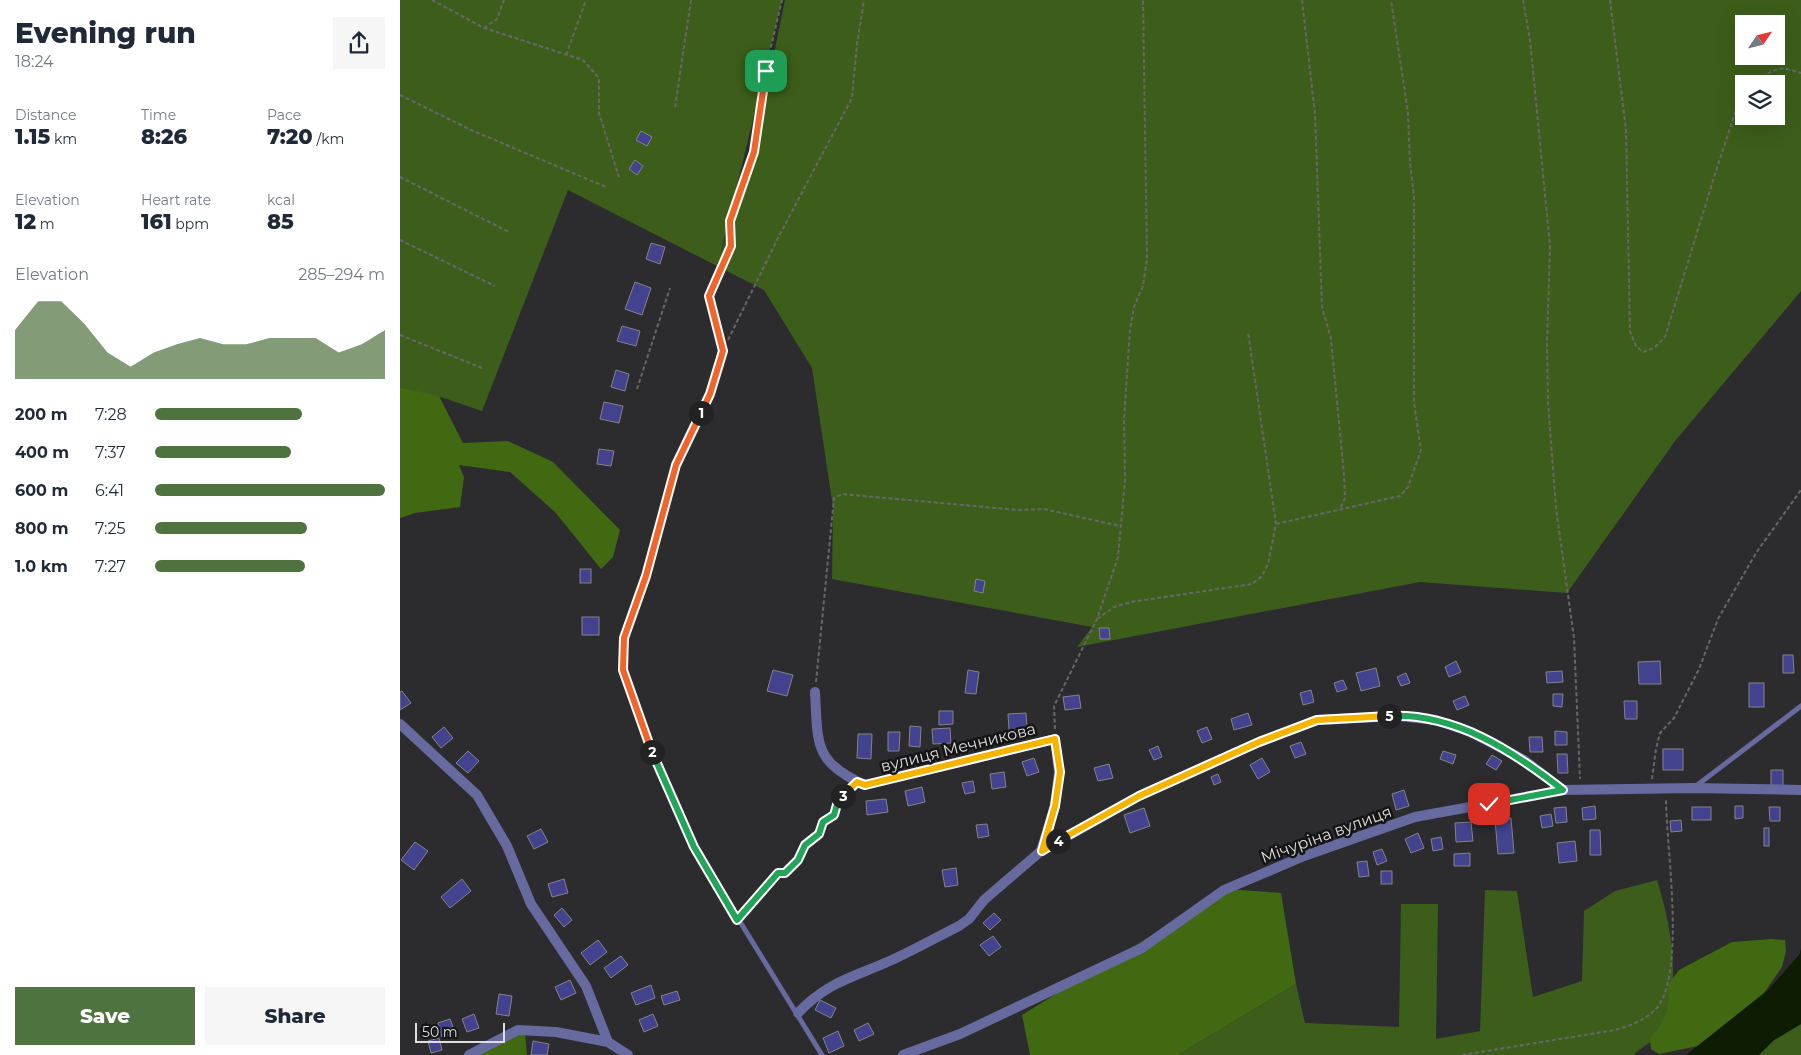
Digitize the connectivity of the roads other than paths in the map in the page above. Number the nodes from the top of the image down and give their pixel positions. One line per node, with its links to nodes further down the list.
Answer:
1 (711, 312): 9 (lane)
2 (815, 692): 8 (street, вулиця Мечникова)
3 (1801, 706): 5 (lane)
4 (400, 724): 10 (street)
5 (1694, 788): 6 (street, Мічуріна вулиця); 7 (street, Мічуріна вулиця)
6 (1563, 790): 8 (street); 14 (street, Мічуріна вулиця)
7 (1801, 790)
8 (1042, 851): 9 (street)
9 (798, 1013): 13 (lane)
10 (608, 1042): 11 (street); 12 (street)
11 (469, 1055)
12 (628, 1055)
13 (822, 1055)
14 (903, 1055)

